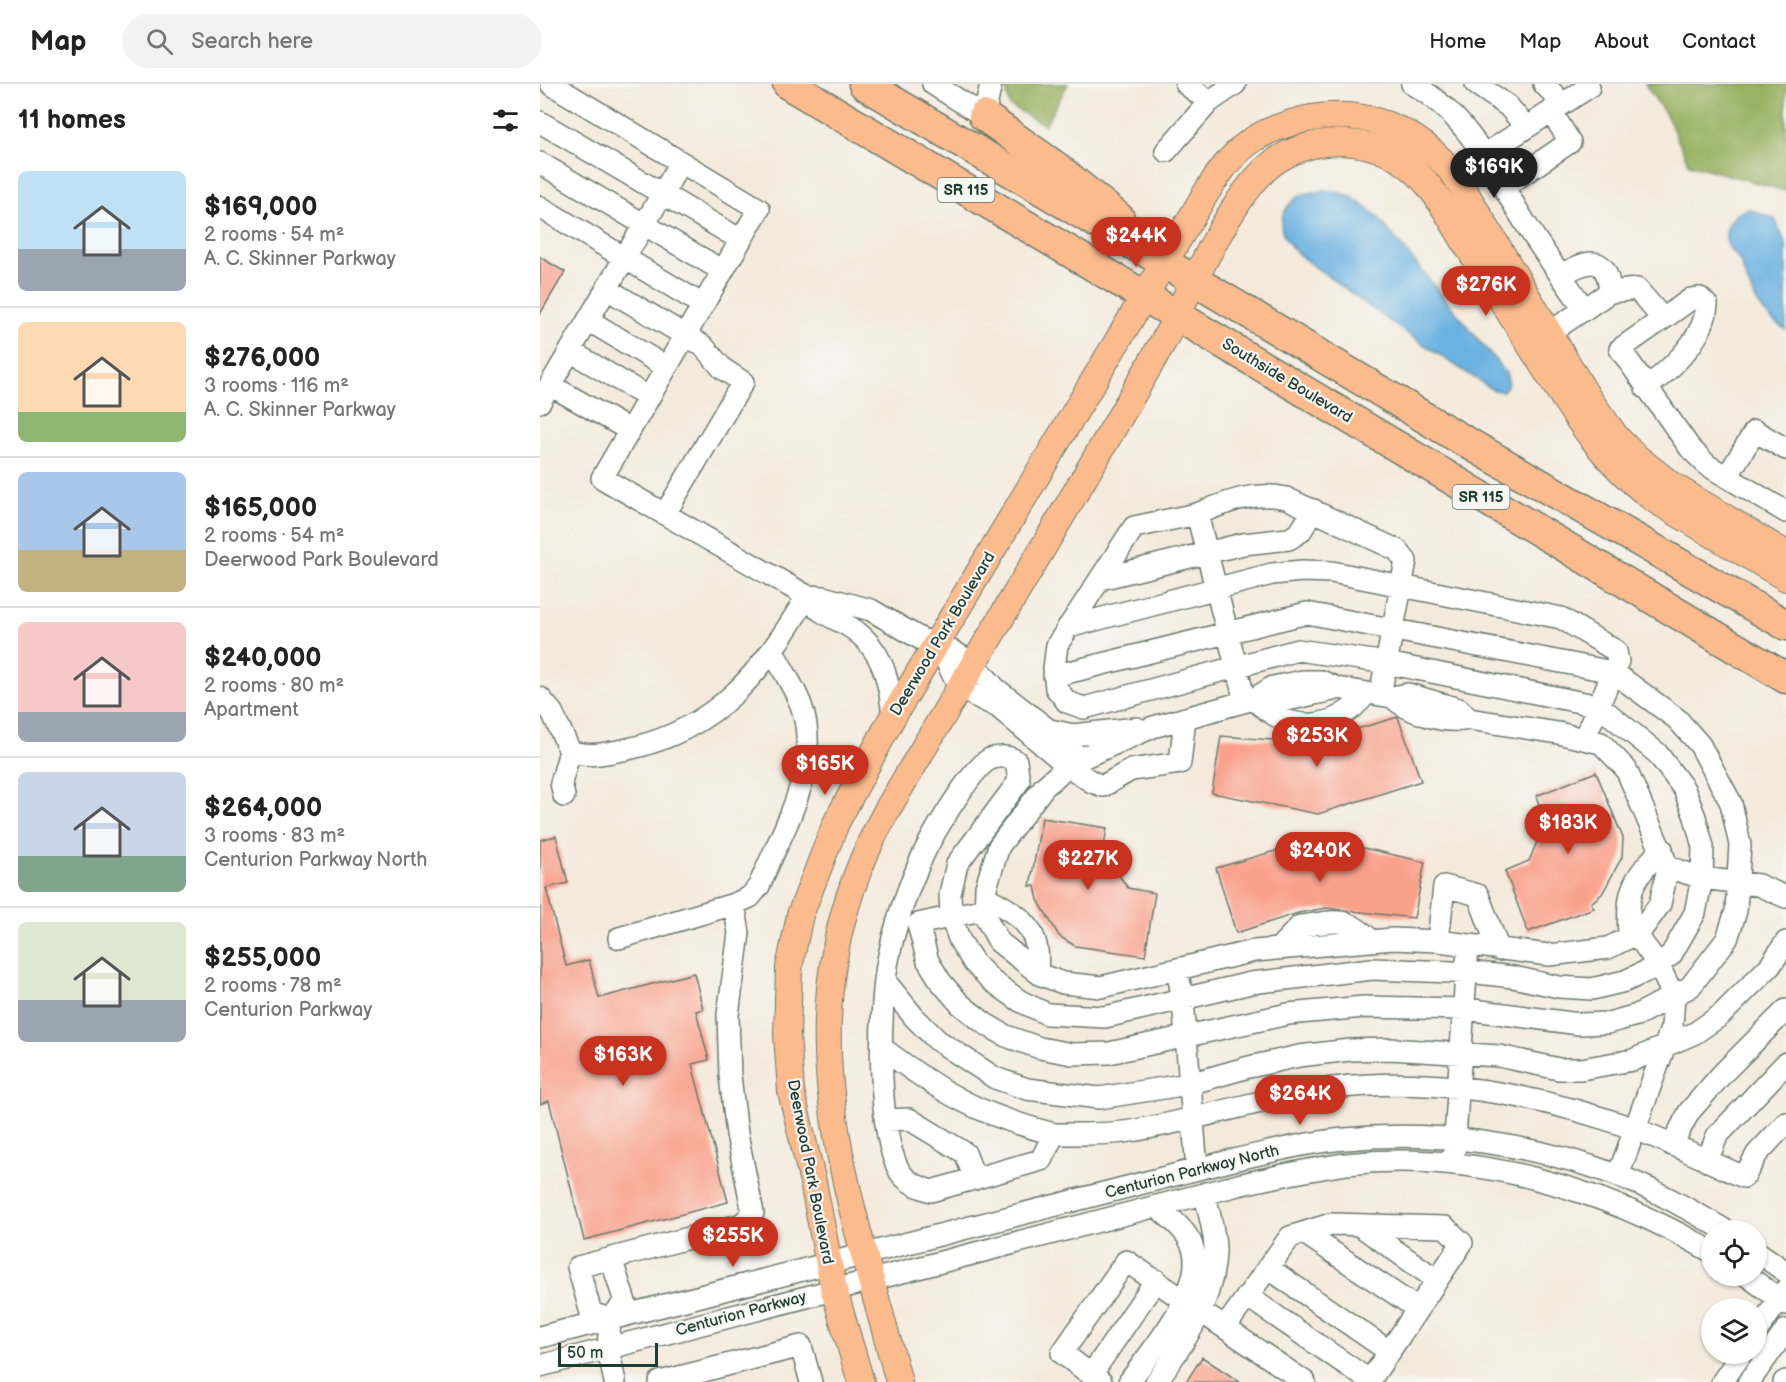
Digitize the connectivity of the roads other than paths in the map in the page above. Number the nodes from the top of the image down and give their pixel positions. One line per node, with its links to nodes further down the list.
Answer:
1 (551, 84): 19 (street)
2 (788, 84): 33 (highway, Southside Boulevard / SR 115)
3 (864, 84): 27 (highway, SR 115)
4 (933, 84): 14 (street)
5 (991, 84): 14 (street)
6 (1186, 84): 12 (street)
7 (1235, 84): 12 (street)
8 (1412, 84): 18 (street)
9 (1476, 84): 16 (street)
10 (1544, 84): 13 (street)
11 (1590, 85): 13 (street)
12 (1209, 102): 17 (street)
13 (1557, 108): 16 (street); 21 (street)
14 (984, 116): 27 (highway)
15 (540, 122): 22 (street)
16 (1526, 127): 18 (street)
17 (1166, 151)
18 (1484, 154): 21 (street)
19 (681, 162): 22 (street); 25 (street)
20 (540, 163): 24 (street)
21 (1504, 187): 29 (street)
22 (662, 194): 24 (street); 25 (street)
23 (540, 207): 26 (street)
24 (644, 225): 26 (street); 28 (street)
25 (741, 240): 28 (street)
26 (625, 258): 31 (street); 34 (street)
27 (1164, 262): 30 (highway, SR 115); 33 (main road, Deerwood Park Boulevard); 39 (main road, Deerwood Park Boulevard)
28 (723, 271): 34 (street)
29 (1561, 275): 32 (street); 35 (street)
30 (1196, 281): 36 (main road, Deerwood Park Boulevard); 56 (main road, Deerwood Park Boulevard); 60 (highway, SR 115)
31 (607, 289): 38 (street); 40 (street)
32 (1610, 292): 35 (street); 37 (street)
33 (1144, 296): 36 (highway, Southside Boulevard / SR 115); 64 (main road, Deerwood Park Boulevard)
34 (703, 304): 40 (street)
35 (1584, 309): 39 (street)
36 (1178, 316): 66 (main road, Deerwood Park Boulevard); 71 (highway, Southside Boulevard / SR 115)
37 (1663, 319): 43 (street); 43 (street)
38 (588, 320): 41 (street); 42 (street)
39 (1549, 333): 54 (main road, Deerwood Park Boulevard)
40 (685, 336): 42 (street); 51 (street)
41 (570, 351): 44 (street); 45 (street)
42 (666, 367): 45 (street)
43 (1646, 388): 48 (street)
44 (545, 393): 46 (street)
45 (648, 397): 46 (street)
46 (629, 430): 51 (street)
47 (1786, 449): 48 (street)
48 (1727, 477): 50 (street)
49 (1314, 510): 52 (street); 53 (street); 57 (street)
50 (1786, 512)
51 (665, 514): 59 (street)
52 (1197, 514): 53 (street); 55 (street)
53 (1207, 553): 55 (street); 58 (street)
54 (1786, 554)
55 (1100, 579): 61 (street)
56 (1786, 579)
57 (1401, 586): 58 (street); 62 (street); 69 (street)
58 (1216, 590): 61 (street); 63 (street)
59 (807, 596): 64 (street); 65 (street); 77 (street)
60 (1786, 625)
61 (1068, 627): 70 (street)
62 (1393, 629): 63 (street); 67 (street); 69 (street)
63 (1227, 632): 68 (street); 70 (street)
64 (938, 643): 66 (street); 72 (street); 77 (main road, Deerwood Park Boulevard)
65 (772, 651): 82 (street); 90 (street)
66 (974, 663): 72 (main road, Deerwood Park Boulevard); 80 (street)
67 (1387, 663): 68 (street); 73 (street); 76 (street)
68 (1236, 668): 70 (street); 75 (street)
69 (1613, 672): 76 (street); 87 (street)
70 (1054, 676)
71 (1786, 678)
72 (959, 688): 83 (street); 135 (main road, Deerwood Park Boulevard)
73 (1380, 695): 75 (street); 75 (street); 81 (street)
74 (540, 698): 82 (street)
75 (1250, 700): 78 (street)
76 (1599, 706): 81 (street); 86 (street)
77 (893, 716): 134 (main road, Deerwood Park Boulevard)
78 (1185, 718): 79 (street); 83 (street)
79 (1153, 727): 80 (street); 83 (street)
80 (1048, 730): 83 (street)
81 (1584, 739): 85 (street)
82 (570, 751): 84 (street)
83 (1079, 760): 89 (street)
84 (564, 796)
85 (1665, 858): 86 (street); 92 (street); 92 (street)
86 (1702, 878): 87 (street); 98 (street)
87 (1738, 880): 88 (street); 103 (street)
88 (1786, 897)
89 (986, 903): 91 (street); 100 (street); 100 (street)
90 (734, 904): 93 (street); 132 (street)
91 (951, 917): 102 (street); 104 (street); 107 (street)
92 (1633, 936): 97 (street); 98 (street)
93 (619, 938)
94 (1438, 941): 96 (street); 97 (street); 99 (street)
95 (1786, 942): 108 (street)
96 (1467, 945): 97 (street); 101 (street)
97 (1499, 950)
98 (1658, 964): 101 (street); 103 (street)
99 (1177, 969): 100 (street); 104 (street)
100 (1037, 972)
101 (1467, 972): 104 (street); 105 (street)
102 (885, 981): 109 (street); 112 (street)
103 (1674, 997): 105 (street); 108 (street)
104 (1183, 1000): 107 (street)
105 (1463, 1009): 107 (street); 110 (street)
106 (1786, 1010): 120 (street)
107 (1185, 1037): 112 (street)
108 (1667, 1044): 110 (street); 117 (street)
109 (882, 1048): 115 (street); 118 (street)
110 (1460, 1054): 112 (street); 113 (street)
111 (1786, 1063): 121 (street)
112 (1190, 1084): 114 (street)
113 (1458, 1088): 114 (street); 117 (street); 119 (street)
114 (1192, 1118): 118 (street); 123 (street)
115 (886, 1120): 125 (street); 125 (street)
116 (1786, 1123): 121 (street)
117 (1635, 1129): 120 (street); 124 (street)
118 (1054, 1134): 125 (street)
119 (1455, 1140): 122 (street); 123 (street, Centurion Parkway North); 124 (street, Centurion Parkway North)
120 (1672, 1145): 121 (street)
121 (1707, 1161)
122 (1452, 1165): 126 (street, Centurion Parkway North); 131 (street, Centurion Parkway North)
123 (1197, 1169): 135 (street, Centurion Parkway North)
124 (1618, 1176): 128 (street, Centurion Parkway North)
125 (975, 1179)
126 (1205, 1193): 127 (street, Centurion Parkway North); 144 (street)
127 (1156, 1206): 135 (street, Centurion Parkway North); 144 (street)
128 (1708, 1220)
129 (1359, 1225): 130 (street); 139 (street); 139 (street)
130 (1304, 1233): 136 (street); 145 (street)
131 (1701, 1246)
132 (611, 1258): 146 (street); 146 (street)
133 (1767, 1259): 137 (street)
134 (828, 1265): 135 (street, Centurion Parkway); 141 (main road, Deerwood Park Boulevard); 146 (street, Centurion Parkway)
135 (868, 1267): 141 (street, Centurion Parkway); 160 (main road, Deerwood Park Boulevard)
136 (1268, 1268): 142 (street); 152 (street)
137 (1786, 1272)
138 (1156, 1280): 144 (street); 155 (street); 155 (street)
139 (1437, 1280): 145 (street)
140 (1764, 1286): 143 (street)
141 (834, 1290): 151 (street, Centurion Parkway); 159 (main road, Deerwood Park Boulevard)
142 (1247, 1296): 148 (street); 164 (street)
143 (1784, 1298): 147 (street)
144 (1192, 1305): 148 (street); 161 (street); 162 (street)
145 (1418, 1309): 152 (street)
146 (610, 1319): 150 (street, Centurion Parkway); 151 (street)
147 (1767, 1319)
148 (1226, 1326): 163 (street)
149 (1786, 1330): 166 (street)
150 (540, 1337)
151 (608, 1348): 154 (street, Centurion Parkway); 156 (street)
152 (1390, 1352): 164 (street)
153 (1734, 1364): 165 (street)
154 (540, 1366)
155 (1096, 1378)
156 (615, 1382)
157 (660, 1382): 158 (street)
158 (811, 1382)
159 (861, 1382)
160 (899, 1382)
161 (1129, 1382)
162 (1156, 1382)
163 (1305, 1382)
164 (1370, 1382)
165 (1722, 1382)
166 (1749, 1382)

